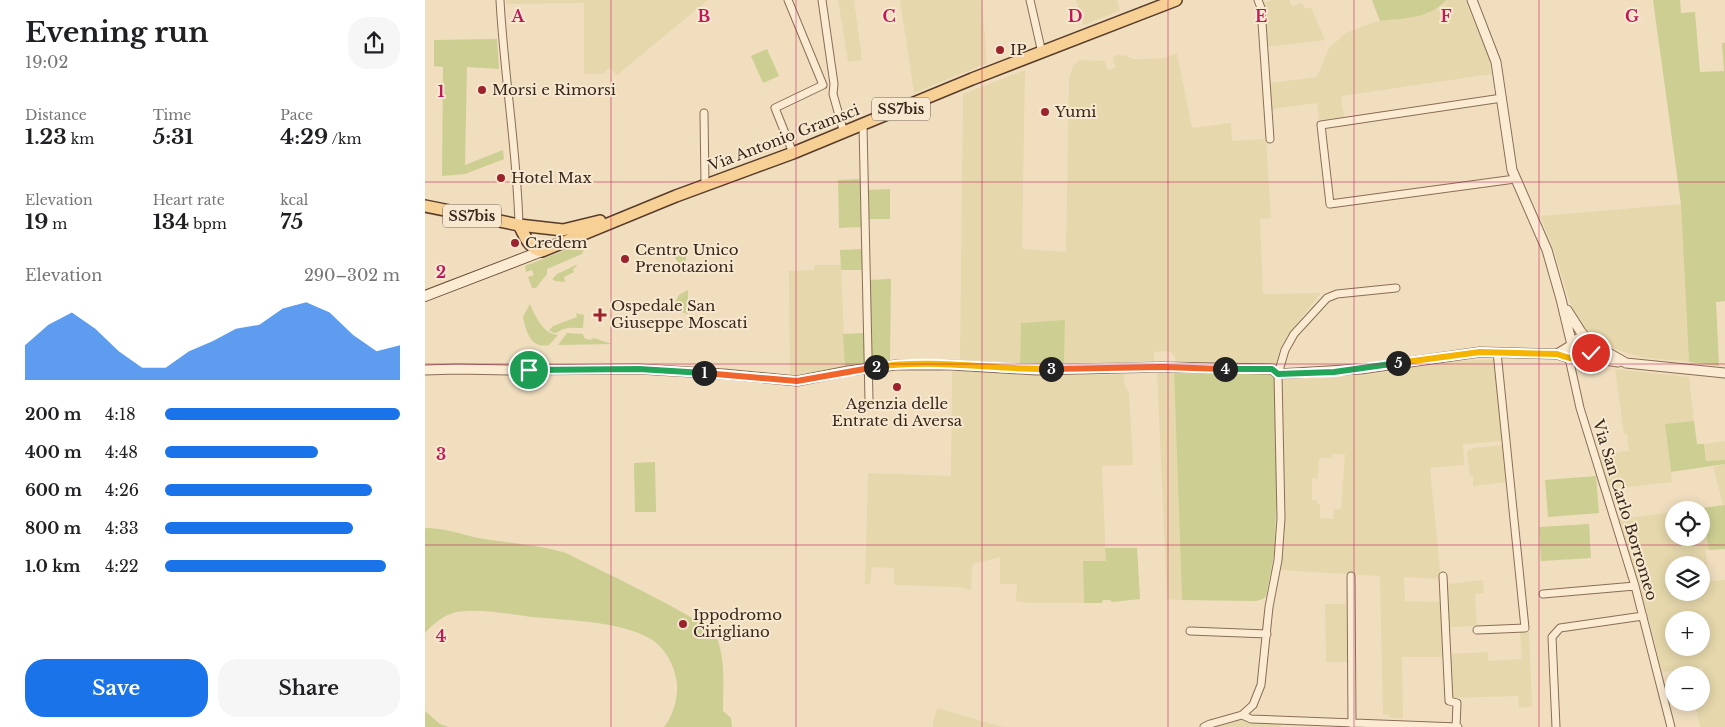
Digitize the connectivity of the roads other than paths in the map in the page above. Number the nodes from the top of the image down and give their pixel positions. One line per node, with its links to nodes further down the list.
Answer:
1 (501, 0): 17 (street)
2 (788, 0): 14 (street)
3 (822, 0): 12 (street)
4 (1030, 0): 8 (street)
5 (1176, 0): 8 (main road, Via Antonio Gramsci / SS7bis)
6 (1258, 0): 13 (street)
7 (1472, 0): 9 (street)
8 (1041, 53): 11 (main road, Via Antonio Gramsci / SS7bis)
9 (1502, 98): 15 (street); 15 (street)
10 (704, 113): 16 (street)
11 (863, 125): 12 (main road, Via Antonio Gramsci / SS7bis); 36 (street)
12 (844, 133): 14 (main road, Via Antonio Gramsci / SS7bis)
13 (1270, 139)
14 (793, 153): 16 (main road, Via Antonio Gramsci / SS7bis)
15 (1515, 179): 29 (street)
16 (705, 184): 19 (main road, Via Antonio Gramsci / SS7bis)
17 (519, 204): 20 (street); 21 (street)
18 (425, 206): 20 (main road, SS7bis)
19 (624, 216): 22 (main road, Via Antonio Gramsci / SS7bis); 23 (main road, Via Antonio Gramsci / SS7bis)
20 (519, 225): 21 (main road, Via Antonio Gramsci / SS7bis); 24 (main road)
21 (546, 227): 22 (main road, Via Antonio Gramsci / SS7bis); 24 (main road)
22 (563, 230): 23 (main road)
23 (566, 241): 25 (main road, Via Antonio Gramsci / SS7bis)
24 (528, 242): 25 (main road); 26 (main road)
25 (542, 251): 26 (main road)
26 (522, 259): 28 (main road)
27 (1396, 288): 39 (street)
28 (425, 296)
29 (1561, 299): 30 (street); 31 (street)
30 (1590, 342): 31 (street); 34 (street); 35 (street)
31 (1572, 345): 33 (street); 34 (street)
32 (1497, 352): 33 (street); 39 (street); 46 (street)
33 (1557, 354): 34 (street)
34 (1578, 358): 35 (street); 43 (street, Via San Carlo Borromeo)
35 (1626, 363): 38 (street)
36 (869, 368): 37 (street); 39 (street); 40 (street)
37 (425, 370)
38 (1725, 373)
39 (1278, 374): 48 (street)
40 (869, 400)
41 (1351, 576): 51 (street)
42 (1443, 576): 53 (street)
43 (1635, 586): 44 (street); 45 (street, Via San Carlo Borromeo)
44 (1543, 594)
45 (1643, 616): 54 (street); 55 (street, Via San Carlo Borromeo)
46 (1477, 630)
47 (1190, 631): 48 (street)
48 (1267, 634): 49 (street)
49 (1242, 716): 50 (street); 52 (street)
50 (1283, 724): 51 (street)
51 (1352, 724): 53 (street)
52 (1204, 727)
53 (1457, 727)
54 (1556, 727)
55 (1671, 727)

